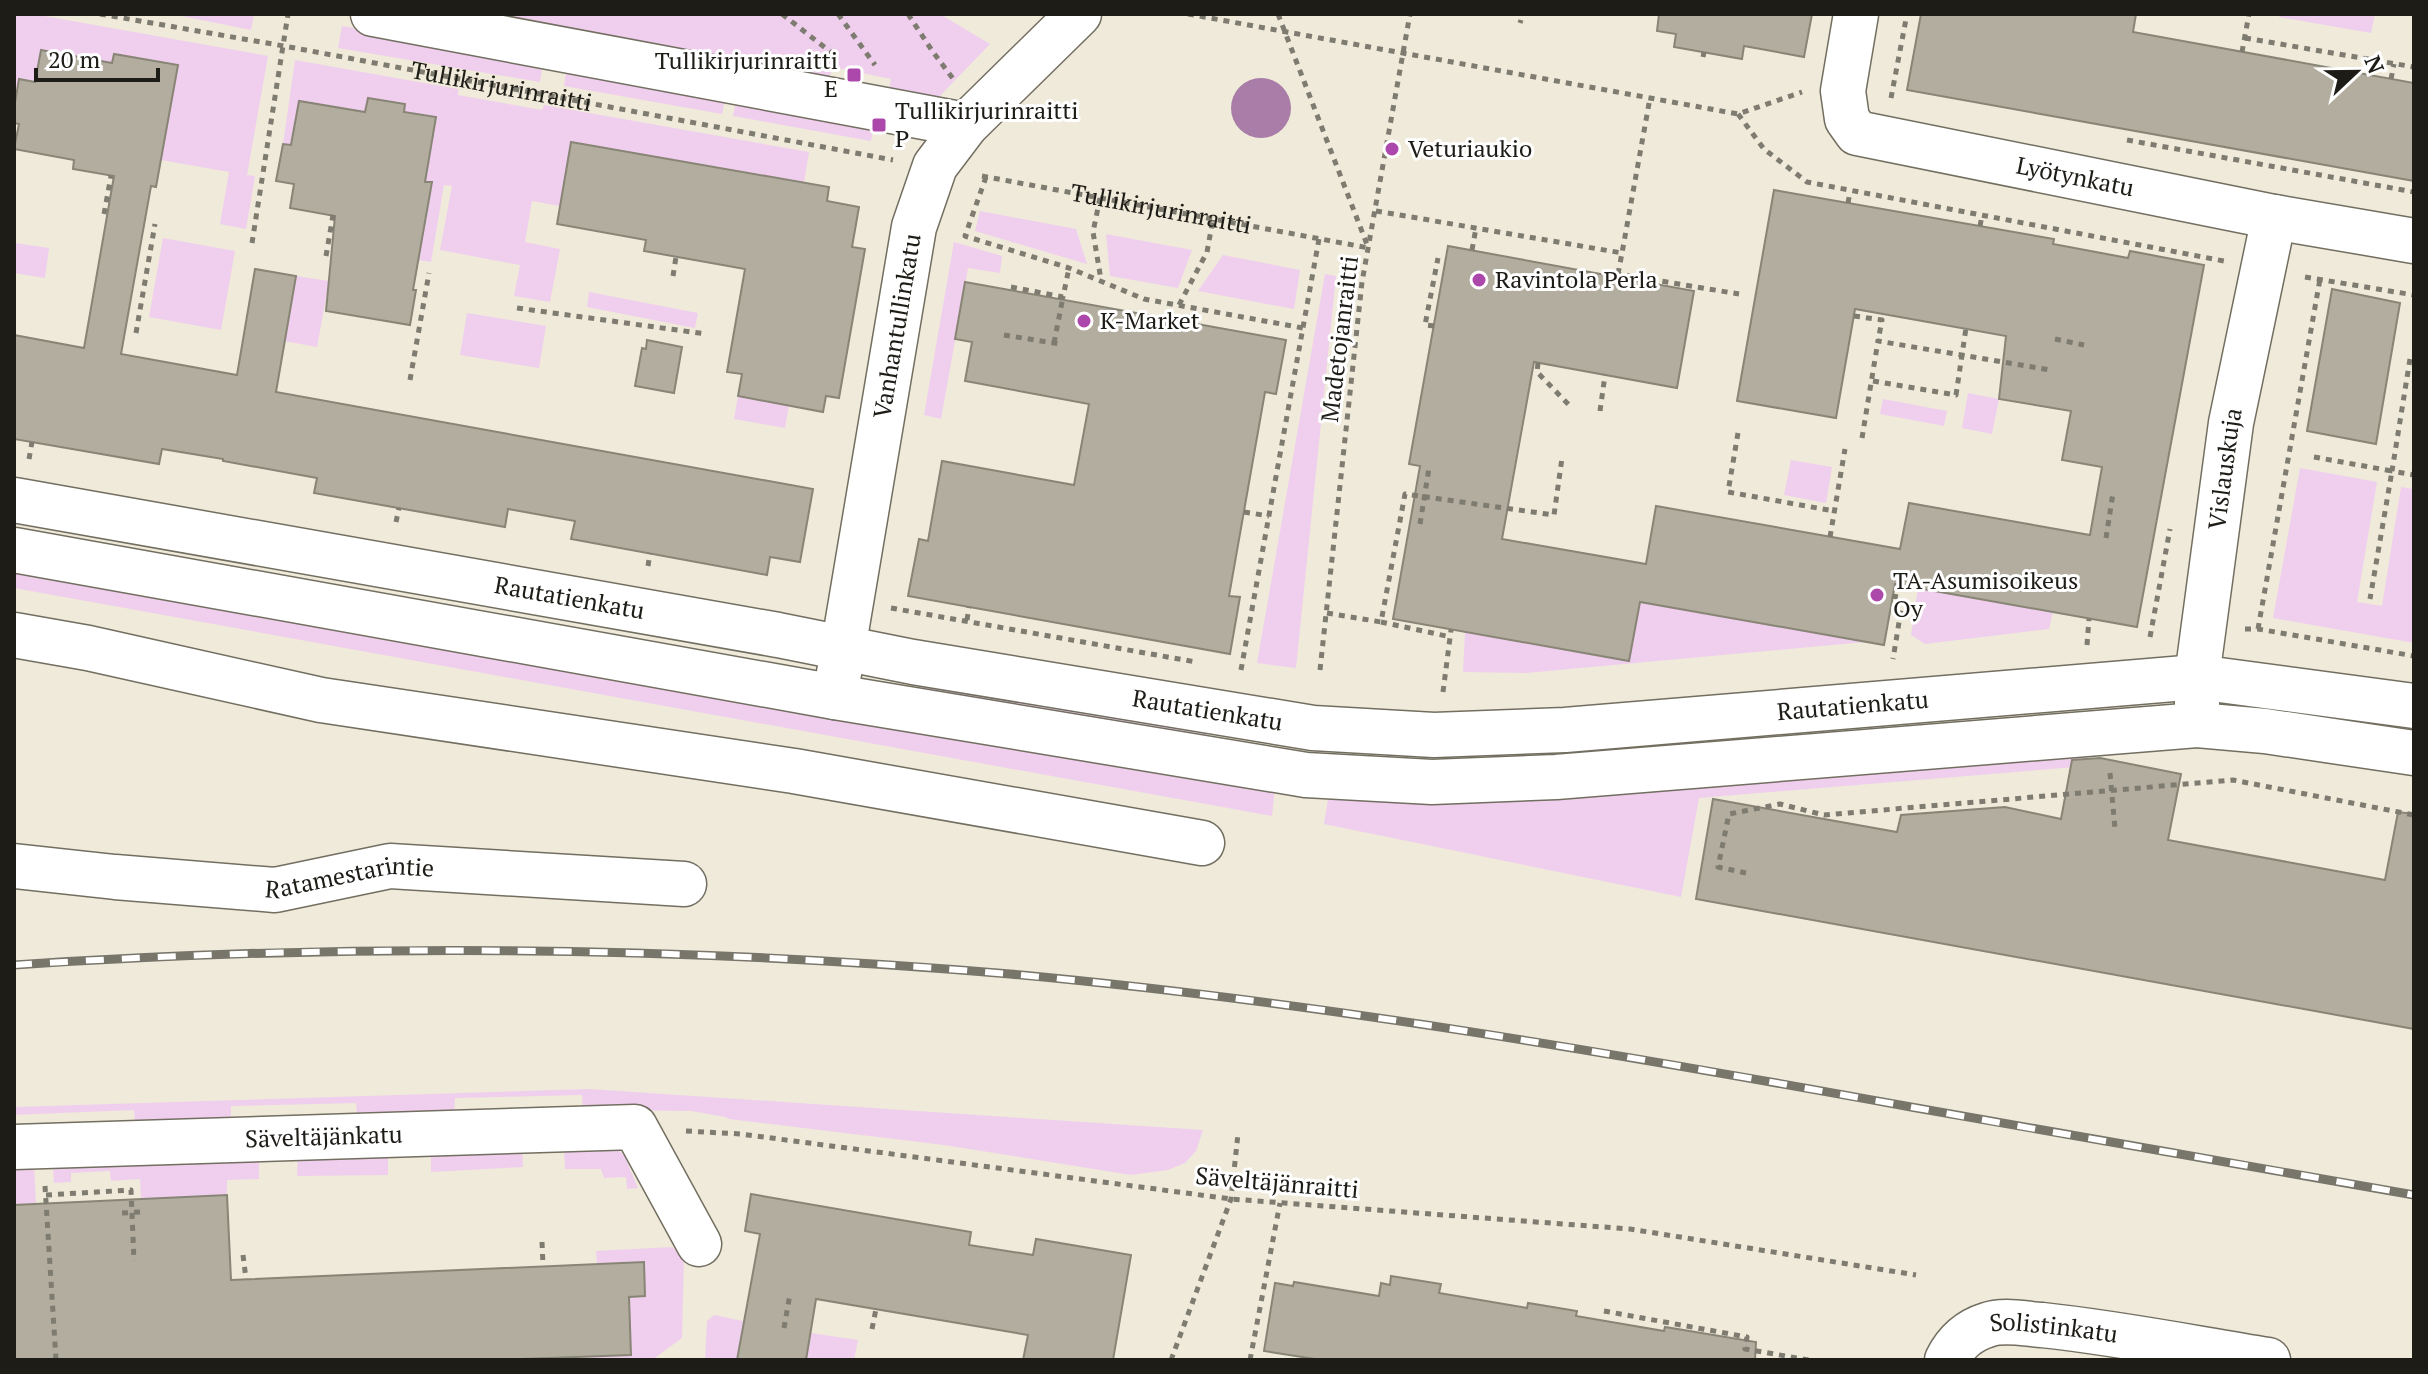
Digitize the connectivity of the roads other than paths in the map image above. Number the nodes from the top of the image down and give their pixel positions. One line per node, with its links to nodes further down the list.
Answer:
1 (373, 14): 4 (main road, Tullikirjurinraitti)
2 (1079, 14): 4 (main road, Vanhantullinkatu)
3 (1856, 14): 5 (main road, Lyötynkatu)
4 (963, 106): 10 (main road, Vanhantullinkatu)
5 (2274, 217): 6 (main road, Lyötynkatu); 11 (main road, Vislauskuja)
6 (2414, 241)
7 (14, 500): 10 (main road, Rautatienkatu)
8 (14, 550): 12 (main road, Rautatienkatu)
9 (14, 635): 16 (main road)
10 (843, 648): 11 (main road, Rautatienkatu); 12 (main road, Vanhantullinkatu)
11 (2197, 677): 13 (main road, Rautatienkatu); 14 (main road, Vislauskuja)
12 (835, 697): 14 (main road, Rautatienkatu)
13 (2414, 706)
14 (2197, 725): 15 (main road, Rautatienkatu)
15 (2414, 753)
16 (1202, 843)
17 (14, 866): 18 (main road, Ratamestarintie)
18 (684, 884)
19 (28, 1146): 20 (main road, Säveltäjänkatu)
20 (699, 1244)
21 (1947, 1360): 22 (main road, Solistinkatu)
22 (2268, 1360)

